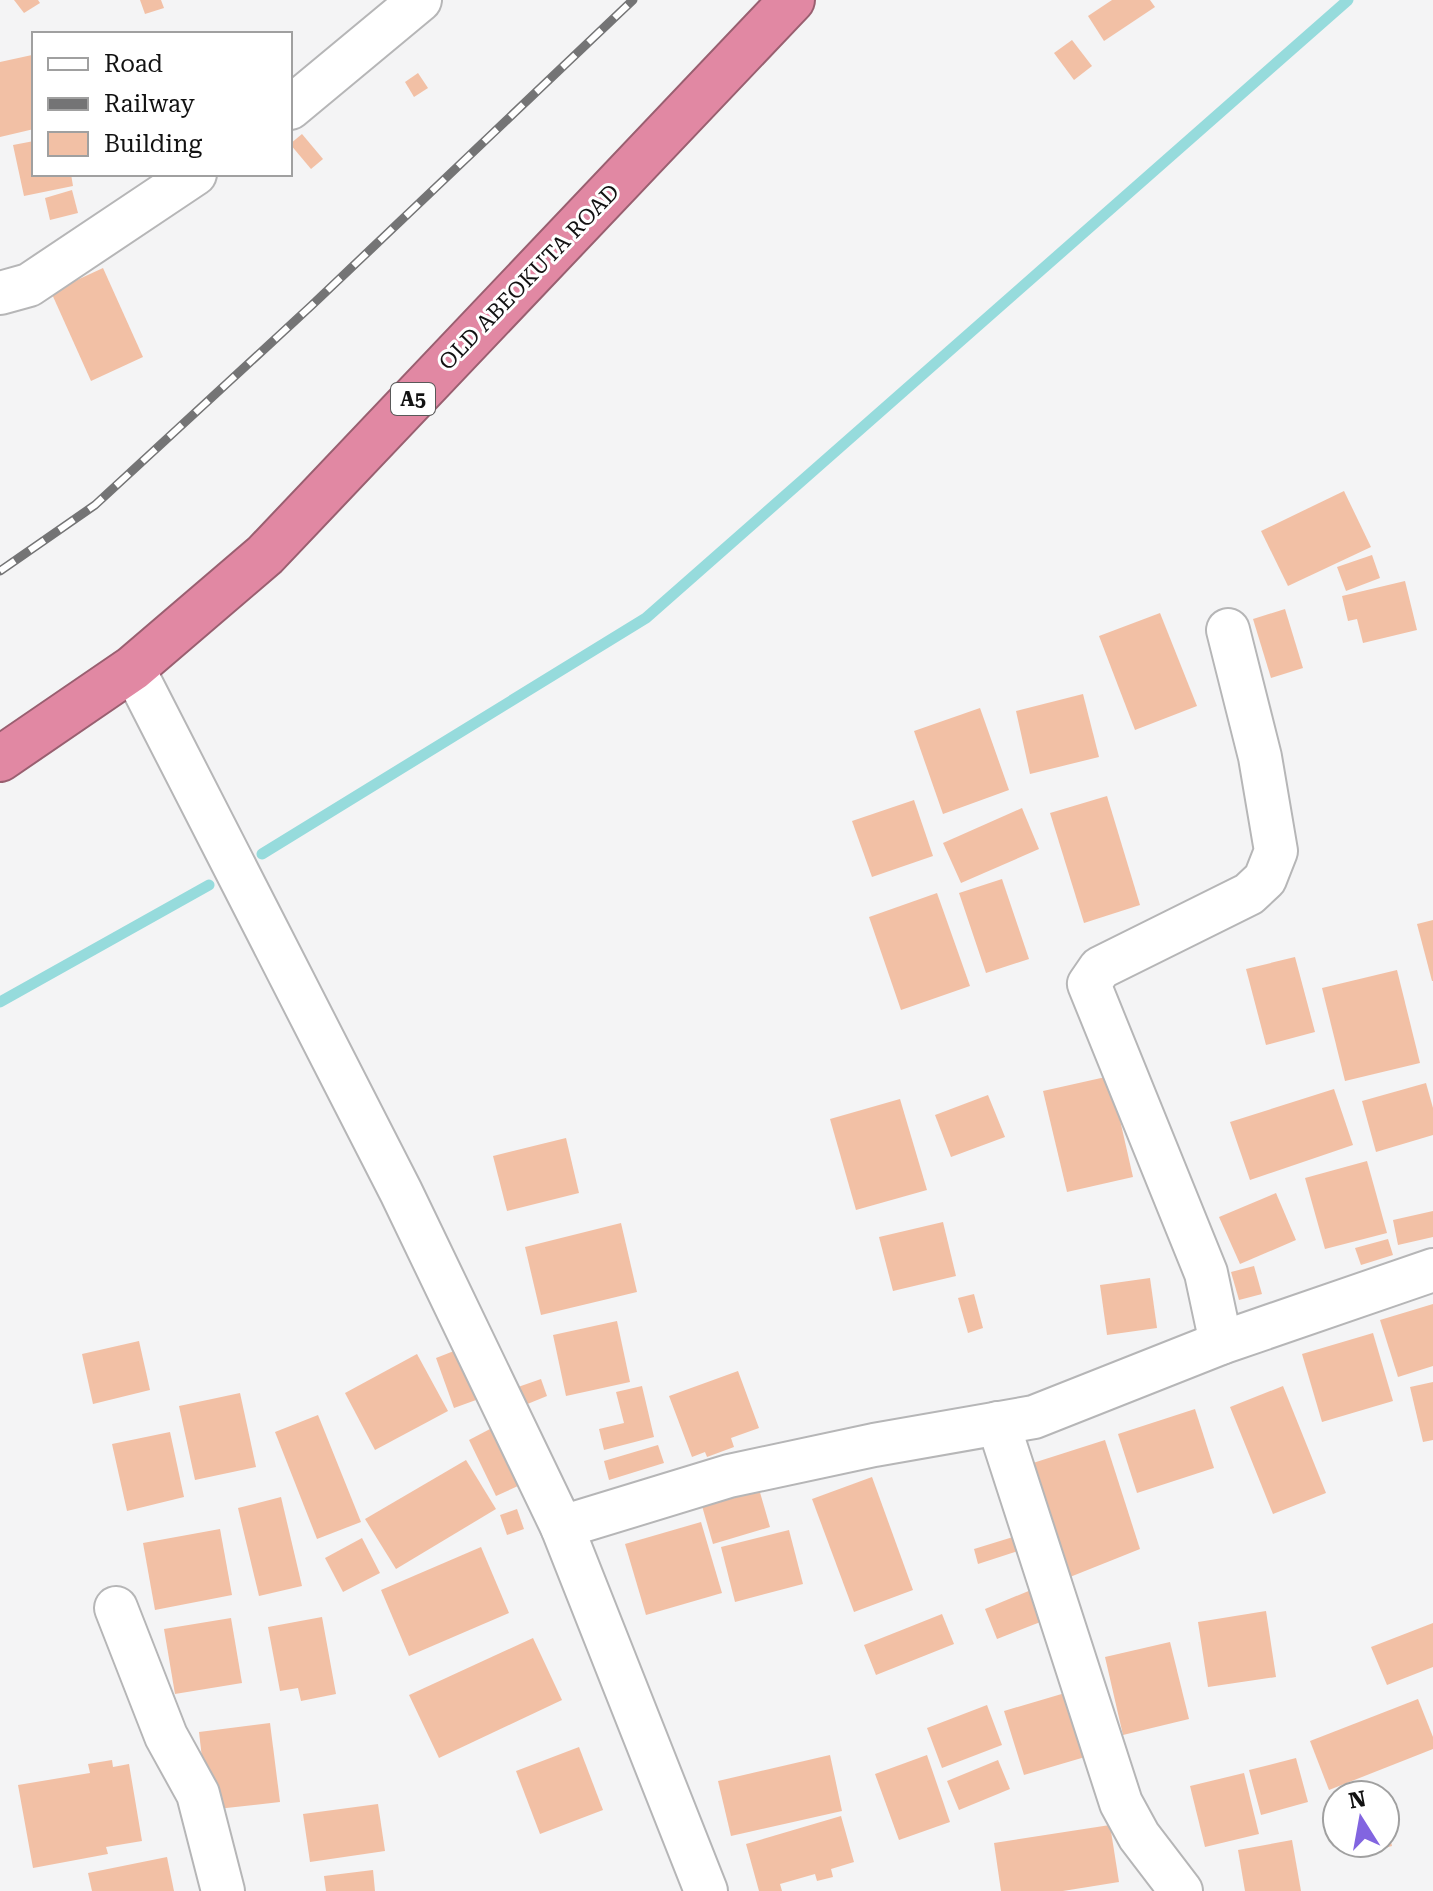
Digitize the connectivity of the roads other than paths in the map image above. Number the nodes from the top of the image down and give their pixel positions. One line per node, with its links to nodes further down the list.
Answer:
1 (420, 0): 3 (street)
2 (792, 0): 7 (highway, OLD ABEOKUTA ROAD / A5)
3 (292, 106)
4 (192, 176): 5 (street)
5 (0, 293)
6 (1228, 630): 10 (street)
7 (133, 668): 8 (highway, OLD ABEOKUTA ROAD / A5); 12 (street)
8 (0, 759)
9 (1433, 1270): 10 (street)
10 (1221, 1343): 11 (street)
11 (998, 1423): 12 (street); 16 (street)
12 (562, 1527): 15 (street)
13 (116, 1608): 14 (street)
14 (223, 1891)
15 (706, 1891)
16 (1181, 1891)

